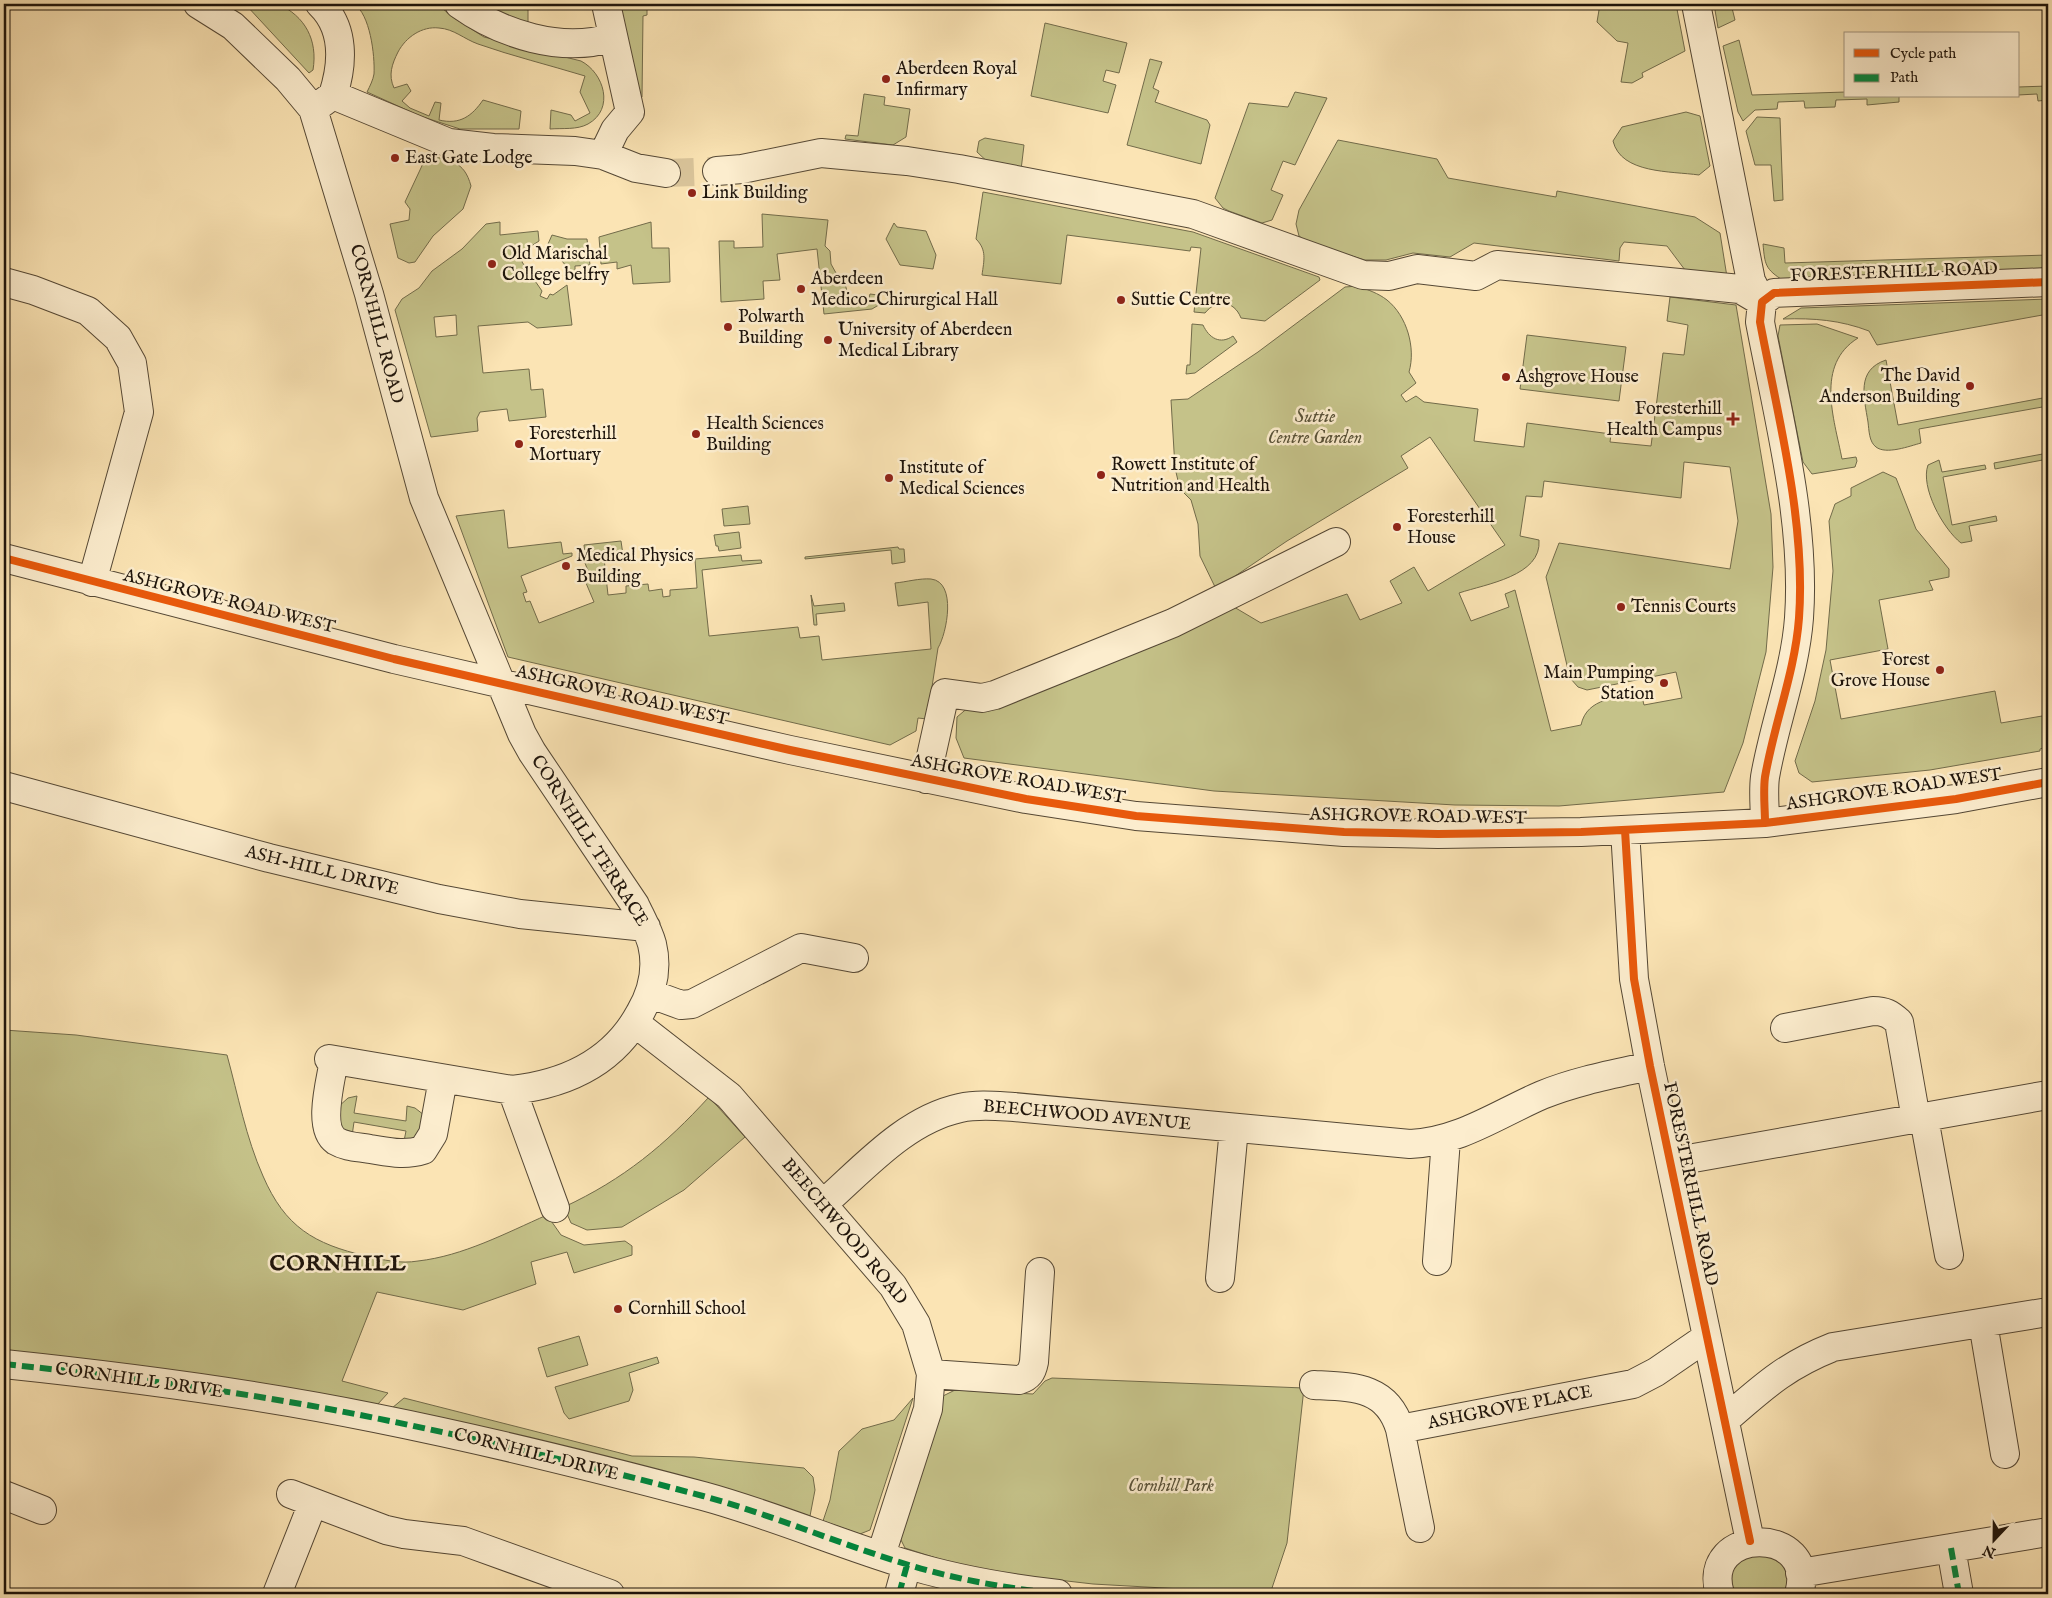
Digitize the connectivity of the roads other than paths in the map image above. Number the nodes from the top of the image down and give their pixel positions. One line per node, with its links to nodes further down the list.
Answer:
1 (203, 4): 7 (street, CORNHILL ROAD)
2 (320, 4): 7 (street)
3 (459, 4): 6 (street)
4 (606, 4): 6 (street)
5 (1696, 4): 13 (street)
6 (613, 37): 8 (street)
7 (323, 102): 8 (street); 17 (street, CORNHILL ROAD)
8 (611, 159): 10 (street)
9 (717, 171): 13 (street)
10 (666, 173)
11 (4, 282): 16 (street)
12 (2048, 282): 13 (street, FORESTERHILL ROAD)
13 (1762, 302): 21 (street)
14 (1336, 542): 18 (street)
15 (4, 558): 16 (street, ASHGROVE ROAD WEST)
16 (92, 582): 17 (street, ASHGROVE ROAD WEST)
17 (502, 684): 18 (street, ASHGROVE ROAD WEST); 23 (street, CORNHILL TERRACE)
18 (926, 779): 22 (street, ASHGROVE ROAD WEST)
19 (2048, 782): 21 (street, ASHGROVE ROAD WEST)
20 (4, 786): 23 (street, ASH-HILL DRIVE)
21 (1765, 823): 22 (street, ASHGROVE ROAD WEST)
22 (1625, 830): 28 (street, FORESTERHILL ROAD)
23 (646, 927): 25 (street, CORNHILL TERRACE)
24 (854, 958): 25 (street)
25 (651, 994): 26 (street, CORNHILL TERRACE)
26 (636, 1023): 30 (street, CORNHILL TERRACE); 36 (street, BEECHWOOD ROAD)
27 (1785, 1028): 32 (street)
28 (1650, 1066): 34 (street, BEECHWOOD AVENUE); 35 (street, FORESTERHILL ROAD)
29 (443, 1079): 29 (street, CORNHILL TERRACE); 30 (street, CORNHILL TERRACE)
30 (512, 1090): 37 (street)
31 (2048, 1095): 32 (street)
32 (1920, 1119): 35 (street); 38 (street)
33 (1234, 1128): 34 (street, BEECHWOOD AVENUE); 36 (street, BEECHWOOD AVENUE); 41 (street)
34 (1446, 1139): 39 (street)
35 (1671, 1162): 44 (street, FORESTERHILL ROAD)
36 (823, 1204): 46 (street, BEECHWOOD ROAD)
37 (555, 1208)
38 (1949, 1255)
39 (1437, 1261)
40 (1040, 1272): 46 (street)
41 (1220, 1278)
42 (2048, 1312): 43 (street)
43 (1984, 1323): 48 (street); 50 (street)
44 (1707, 1337): 48 (street, FORESTERHILL ROAD); 49 (street, ASHGROVE PLACE)
45 (4, 1364): 57 (street, CORNHILL DRIVE)
46 (930, 1374): 57 (street, BEECHWOOD ROAD)
47 (1314, 1385): 49 (street)
48 (1725, 1420): 55 (street, FORESTERHILL ROAD)
49 (1400, 1429): 53 (street)
50 (2005, 1454)
51 (4, 1495): 52 (street)
52 (42, 1510)
53 (1420, 1528)
54 (2048, 1532): 56 (street)
55 (1750, 1542): 59 (street); 64 (street)
56 (1951, 1548): 59 (street); 65 (street)
57 (881, 1555): 58 (street, CORNHILL DRIVE)
58 (907, 1565): 62 (street); 63 (street, CORNHILL DRIVE)
59 (1800, 1584)
60 (277, 1594): 61 (street)
61 (610, 1594)
62 (899, 1594)
63 (1058, 1594)
64 (1715, 1594)
65 (1959, 1594)

